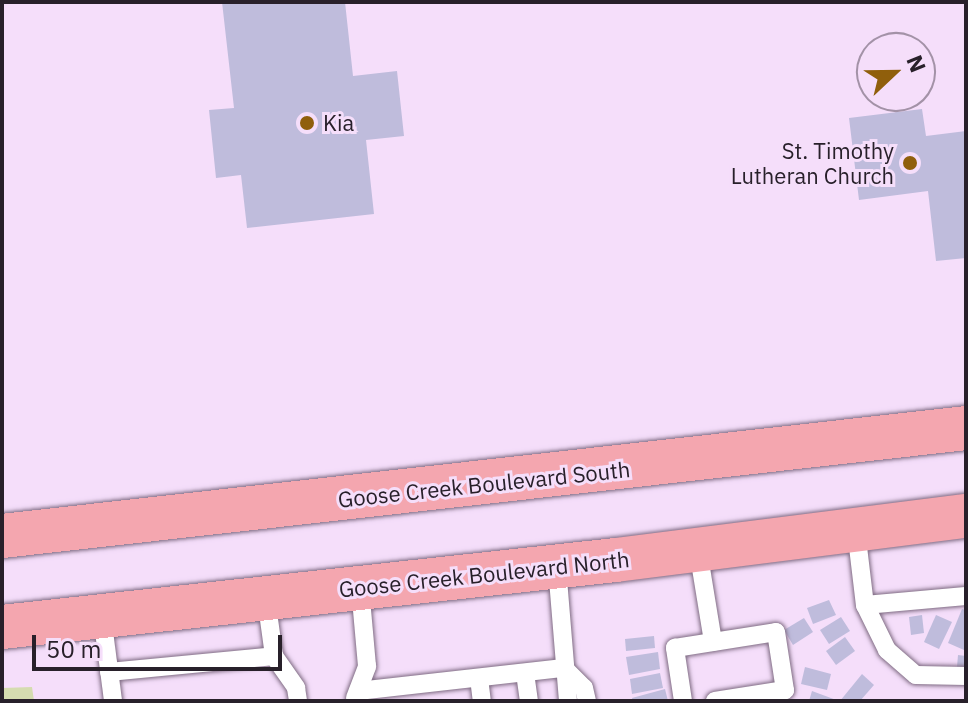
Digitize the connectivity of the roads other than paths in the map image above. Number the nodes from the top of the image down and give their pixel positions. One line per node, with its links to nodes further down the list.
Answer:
1 (966, 428): 4 (highway, Goose Creek Boulevard South)
2 (966, 516): 3 (highway, Goose Creek Boulevard North)
3 (856, 530): 5 (highway, Goose Creek Boulevard North); 10 (lane)
4 (2, 536)
5 (698, 550): 6 (highway, Goose Creek Boulevard North); 13 (lane)
6 (557, 567): 7 (highway, Goose Creek Boulevard North); 15 (lane)
7 (360, 588): 9 (highway, Goose Creek Boulevard North); 21 (lane)
8 (966, 596): 10 (lane)
9 (266, 598): 11 (highway, Goose Creek Boulevard North); 14 (lane)
10 (865, 605): 18 (lane)
11 (102, 616): 12 (highway, Goose Creek Boulevard North); 16 (lane)
12 (2, 627)
13 (713, 642): 28 (lane); 29 (lane)
14 (274, 656): 16 (lane); 23 (lane)
15 (564, 668): 17 (lane); 26 (lane); 27 (lane)
16 (109, 672): 22 (lane)
17 (525, 673): 19 (lane); 25 (lane)
18 (966, 676)
19 (479, 678): 20 (lane); 24 (lane)
20 (406, 693): 21 (lane)
21 (356, 696)
22 (113, 701)
23 (298, 701)
24 (482, 701)
25 (529, 701)
26 (568, 701)
27 (587, 701)
28 (683, 701)
29 (715, 701)

